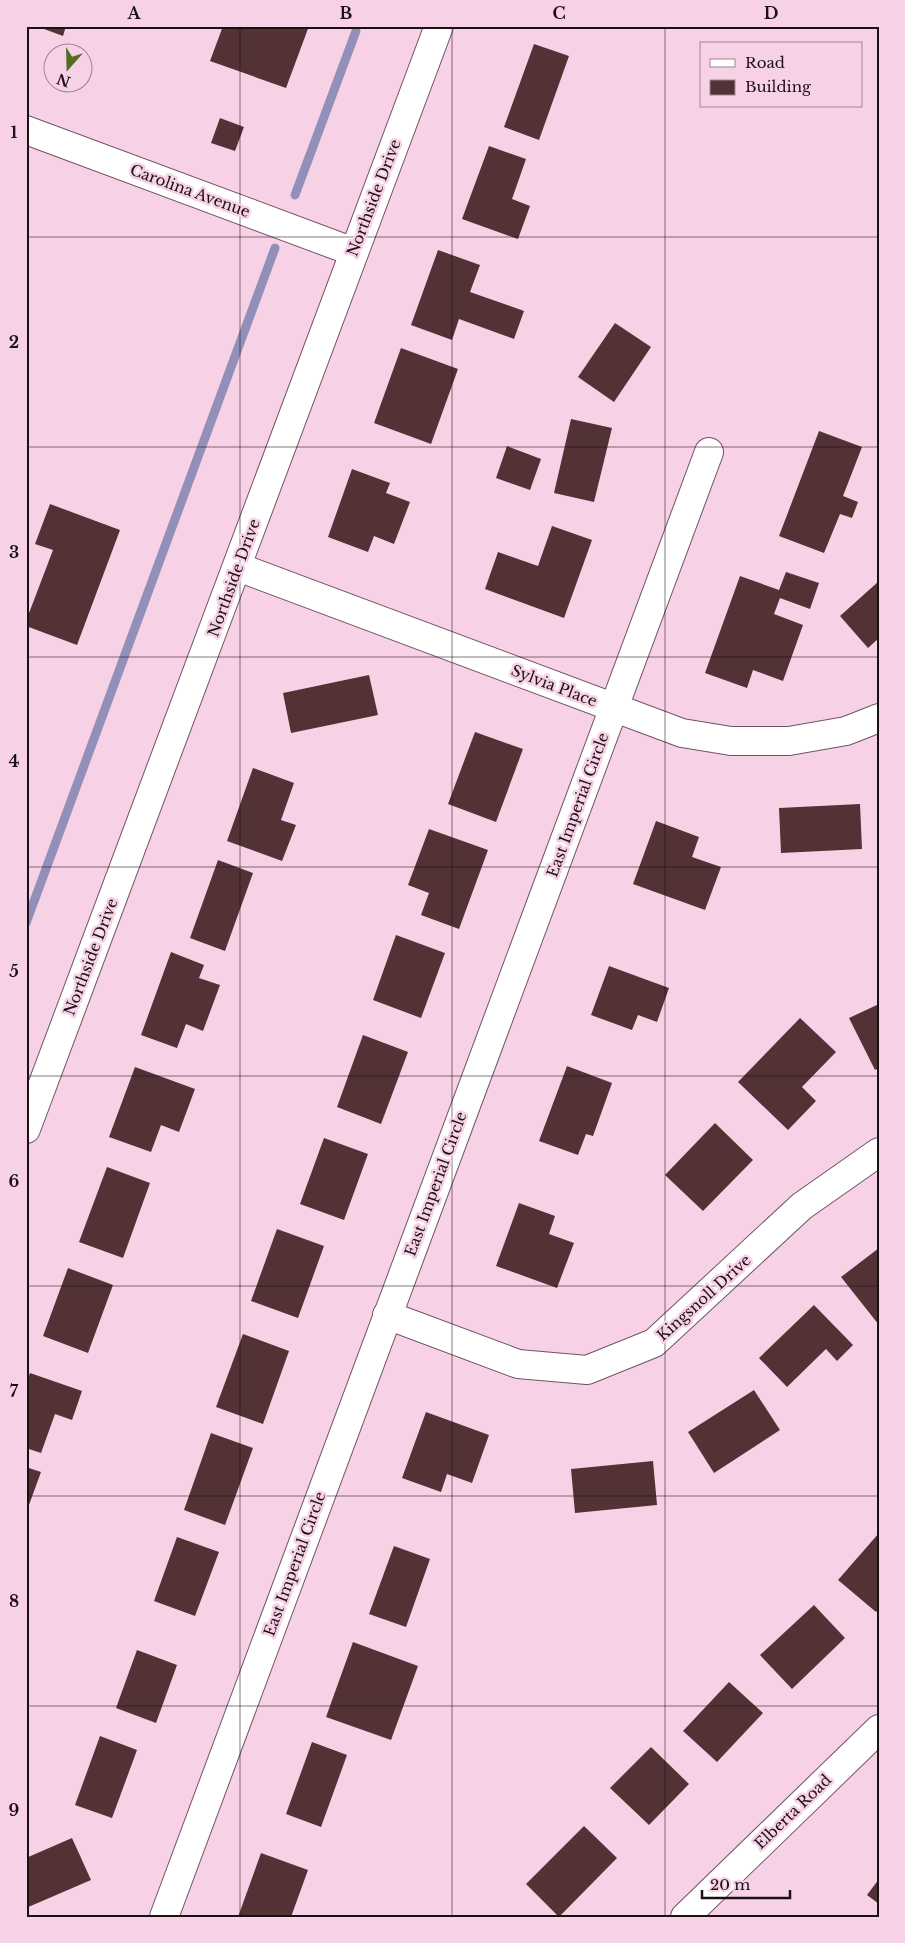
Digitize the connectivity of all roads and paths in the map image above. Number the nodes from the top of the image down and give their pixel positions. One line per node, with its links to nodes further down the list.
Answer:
1 (439, 26): 3 (street, Northside Drive)
2 (26, 130): 3 (street, Carolina Avenue)
3 (354, 252): 5 (street, Northside Drive)
4 (709, 452): 6 (street, East Imperial Circle)
5 (238, 567): 6 (street, Sylvia Place); 8 (street, Northside Drive)
6 (614, 708): 7 (street, Sylvia Place); 10 (street, East Imperial Circle)
7 (879, 718)
8 (26, 1130)
9 (879, 1152): 10 (street, Kingsnoll Drive)
10 (387, 1315): 12 (street, East Imperial Circle)
11 (879, 1728): 13 (street, Elberta Road)
12 (164, 1917)
13 (686, 1917)

